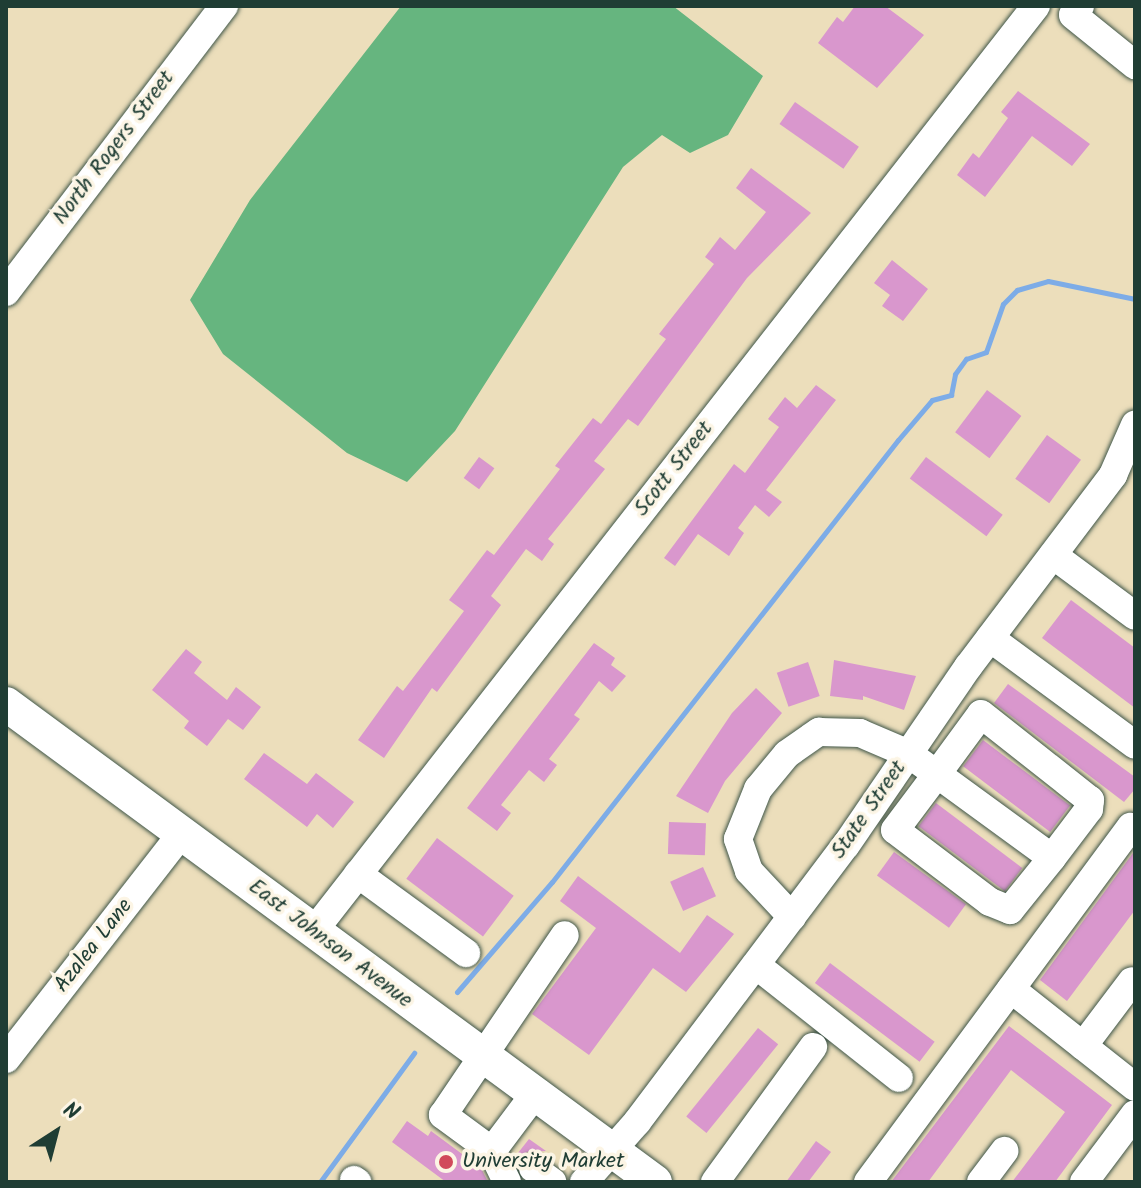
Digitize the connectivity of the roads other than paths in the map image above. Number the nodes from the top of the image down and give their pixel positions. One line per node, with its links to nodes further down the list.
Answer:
1 (224, 6): 5 (street, North Rogers Street)
2 (1036, 6): 17 (street, Scott Street)
3 (1080, 6): 4 (street)
4 (1135, 65)
5 (6, 292)
6 (1134, 434): 7 (street, State Street)
7 (1053, 555): 8 (street); 9 (street, State Street)
8 (1135, 616)
9 (990, 638): 11 (street); 12 (street, State Street)
10 (6, 704): 15 (main road, East Johnson Avenue)
11 (1135, 745)
12 (909, 754): 13 (street); 18 (street, State Street); 18 (street)
13 (937, 774): 16 (street); 16 (street); 16 (street)
14 (1135, 830): 24 (street)
15 (182, 833): 19 (main road, East Johnson Avenue); 28 (street, Azalea Lane)
16 (1052, 858)
17 (358, 874): 19 (street, Scott Street); 21 (street)
18 (792, 917): 22 (street, State Street)
19 (313, 932): 27 (main road, East Johnson Avenue)
20 (565, 935): 27 (street)
21 (466, 953)
22 (756, 965): 29 (street); 34 (street, State Street)
23 (1132, 981): 25 (street)
24 (1011, 989): 25 (street); 39 (street)
25 (1083, 1046): 30 (street)
26 (813, 1047): 38 (street)
27 (483, 1056): 31 (main road, East Johnson Avenue); 35 (street)
28 (6, 1059)
29 (899, 1078)
30 (1135, 1087)
31 (534, 1095): 34 (main road, East Johnson Avenue); 35 (street)
32 (1135, 1114): 41 (street)
33 (1004, 1151): 40 (street)
34 (613, 1152): 36 (street, State Street); 37 (main road, East Johnson Avenue)
35 (525, 1168)
36 (584, 1182)
37 (655, 1182)
38 (715, 1182)
39 (868, 1182)
40 (981, 1182)
41 (1084, 1182)

